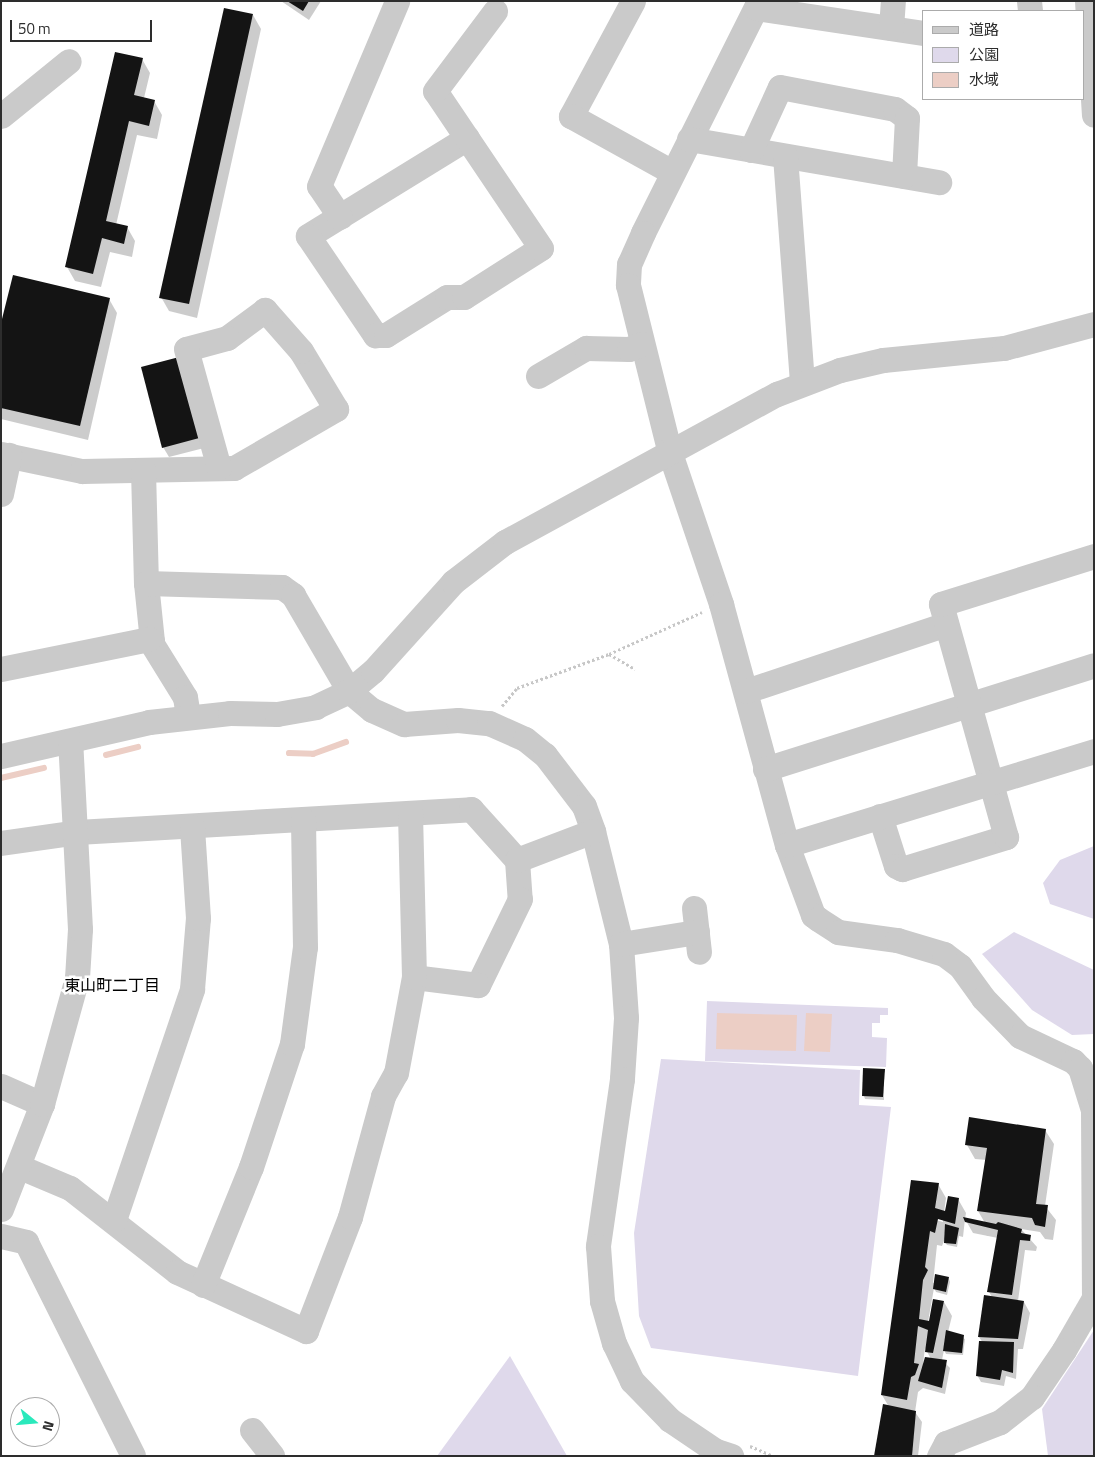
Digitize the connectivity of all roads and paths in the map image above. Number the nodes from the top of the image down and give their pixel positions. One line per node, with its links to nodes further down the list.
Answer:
1 (397, 1): 19 (street)
2 (633, 1): 16 (street)
3 (892, 1): 7 (street)
4 (1087, 1): 10 (street)
5 (494, 5): 12 (street)
6 (758, 5): 7 (street); 13 (street)
7 (891, 28): 8 (street)
8 (922, 33)
9 (69, 61): 11 (street)
10 (1094, 115)
11 (1, 116)
12 (467, 138): 19 (street); 19 (street)
13 (689, 140): 14 (street); 16 (street)
14 (751, 150): 15 (street); 17 (street)
15 (785, 156): 17 (street); 23 (street)
16 (672, 172): 21 (street)
17 (904, 176): 18 (street)
18 (939, 182)
19 (340, 217)
20 (1094, 324): 23 (street)
21 (641, 344): 22 (street); 24 (street)
22 (538, 376)
23 (802, 383): 24 (street)
24 (669, 450): 31 (street); 38 (street)
25 (5, 454): 27 (street); 28 (street)
26 (219, 468): 26 (street); 27 (street)
27 (143, 470): 30 (street)
28 (1, 494)
29 (1094, 556): 32 (street)
30 (146, 583): 33 (street); 38 (street)
31 (721, 604): 34 (path); 39 (street)
32 (946, 624): 39 (street); 40 (street)
33 (149, 639): 36 (street); 41 (street)
34 (609, 654): 37 (path); 42 (path)
35 (1094, 665): 40 (street)
36 (1, 669)
37 (635, 669)
38 (349, 691): 41 (street); 42 (street)
39 (746, 691): 46 (street)
40 (970, 703): 46 (street); 47 (street)
41 (188, 718): 43 (street)
42 (489, 723): 52 (street)
43 (70, 741): 45 (street); 53 (street)
44 (1094, 751): 47 (street)
45 (1, 756)
46 (766, 769): 55 (street)
47 (992, 782): 49 (street); 49 (street)
48 (410, 814): 50 (street); 56 (street); 59 (street)
49 (880, 816): 55 (street)
50 (302, 820): 51 (street); 68 (street)
51 (192, 827): 53 (street); 66 (street)
52 (593, 831): 56 (street); 58 (street)
53 (77, 832): 54 (street); 62 (street)
54 (1, 843)
55 (787, 845): 60 (street)
56 (517, 860): 59 (street)
57 (697, 931): 58 (street)
58 (621, 944): 70 (street)
59 (414, 978): 68 (street)
60 (1084, 1061): 63 (street)
61 (1, 1086): 62 (street)
62 (42, 1104): 64 (street)
63 (1093, 1110): 74 (street)
64 (20, 1168): 65 (street); 66 (street)
65 (1, 1208)
66 (114, 1220): 68 (street)
67 (1, 1236): 71 (street)
68 (202, 1286)
69 (252, 1430): 72 (street)
70 (740, 1451): 73 (path)
71 (133, 1456)
72 (272, 1456)
73 (773, 1456)
74 (939, 1456)

